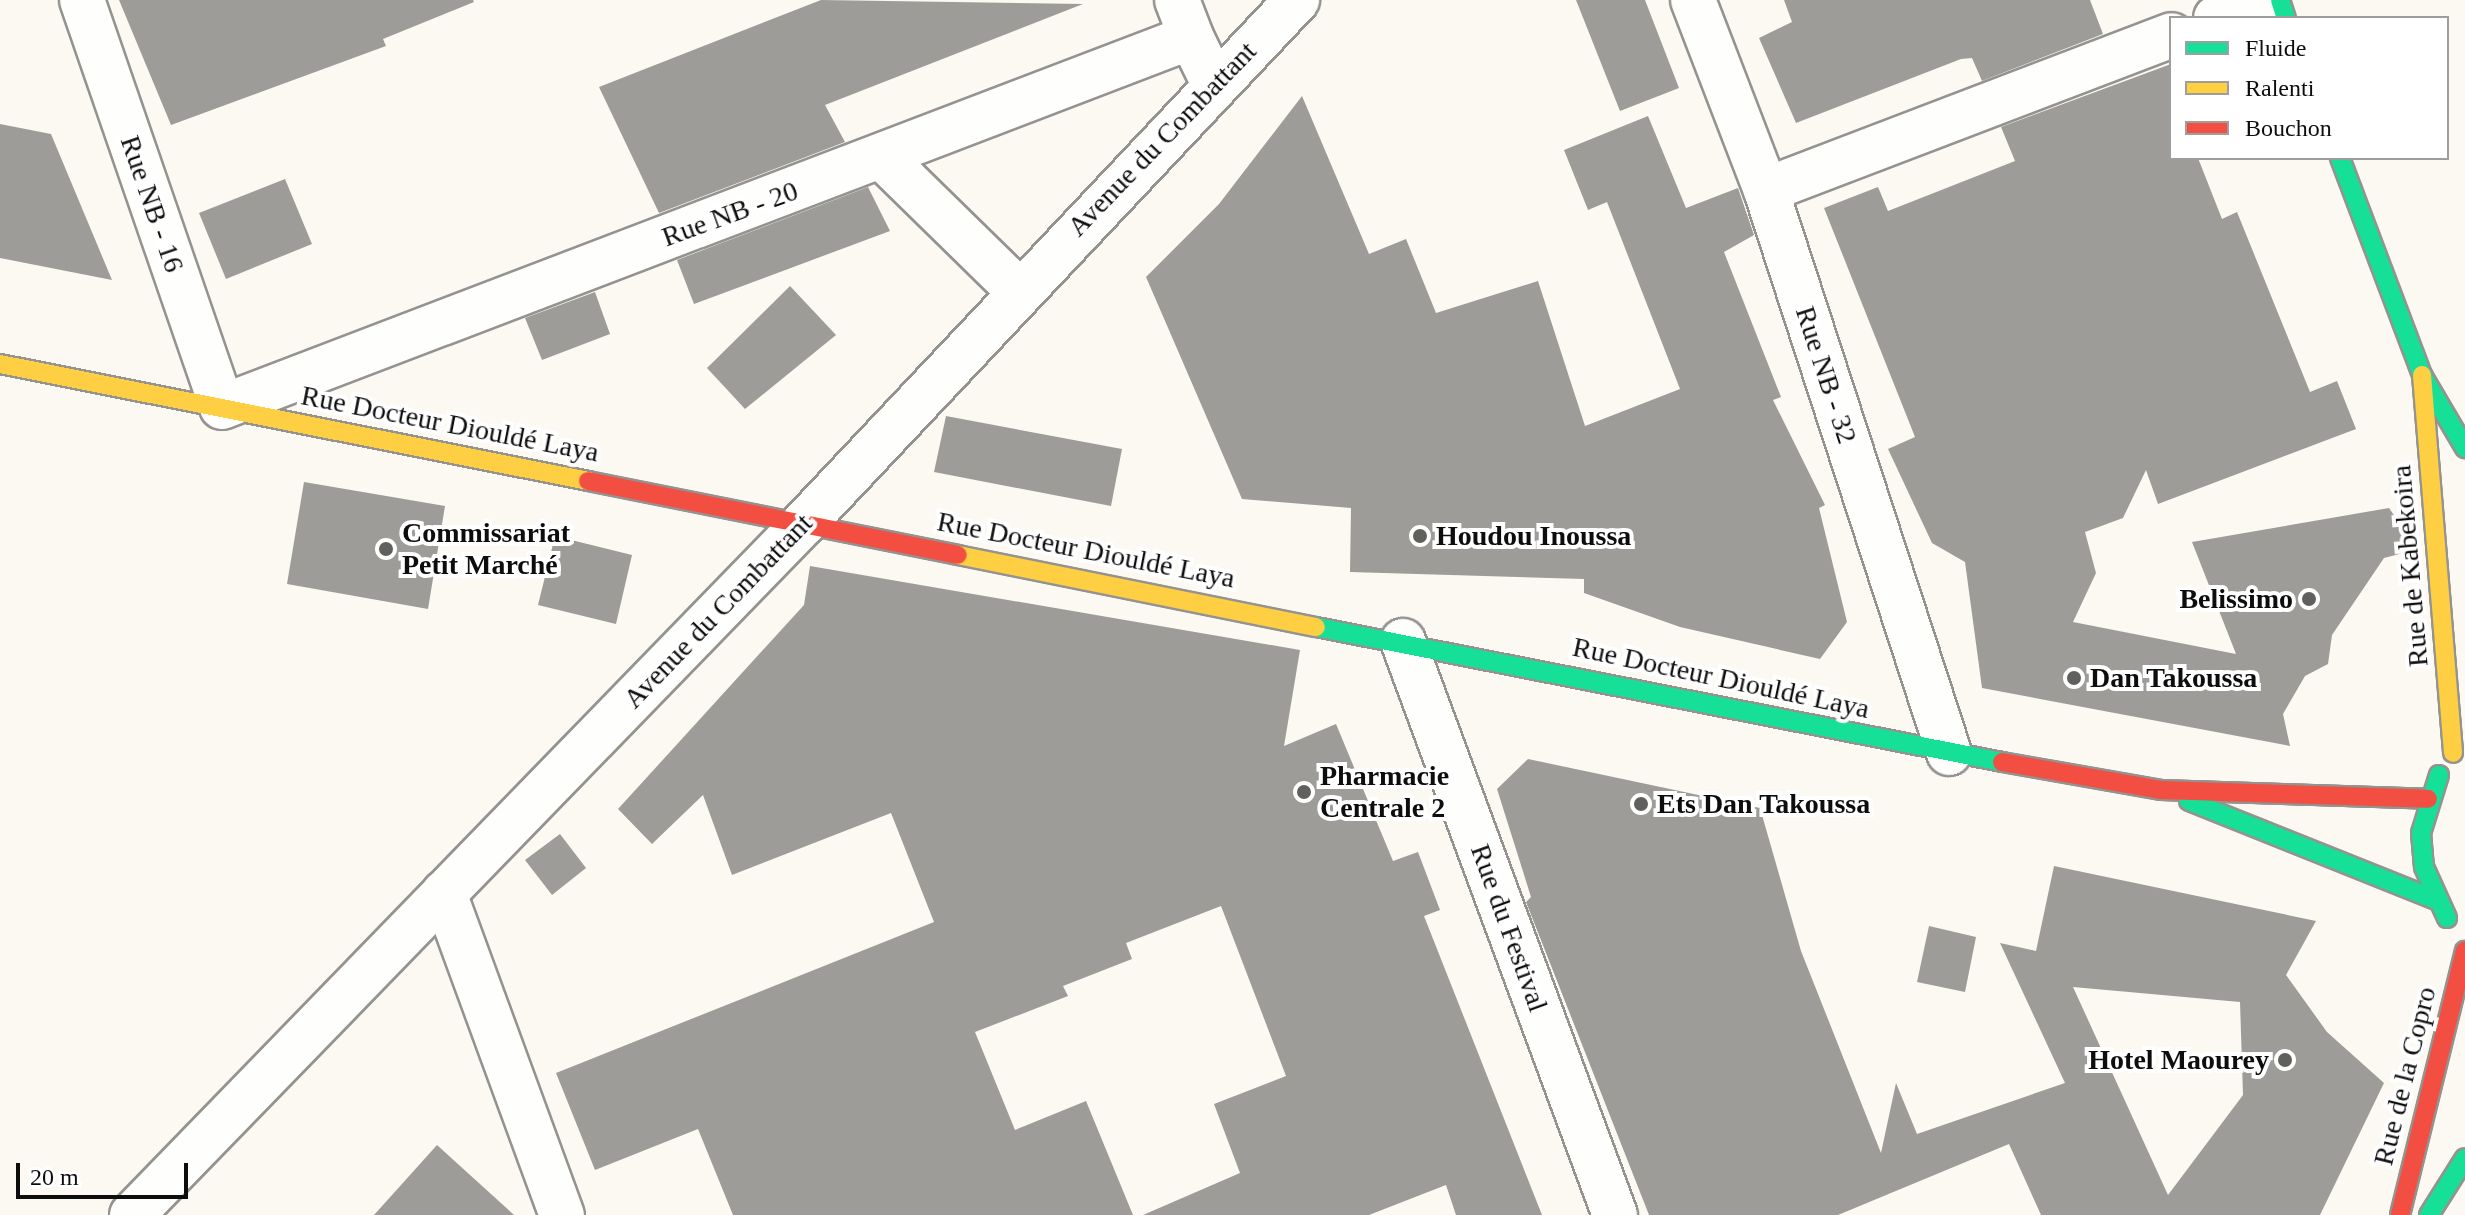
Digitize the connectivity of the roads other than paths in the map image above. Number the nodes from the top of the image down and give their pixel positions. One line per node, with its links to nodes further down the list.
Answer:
1 (82, 0): 15 (street, Rue NB - 16)
2 (1297, 0): 8 (street, Avenue du Combattant)
3 (1693, 0): 11 (street, Rue NB - 32)
4 (2263, 0): 5 (street)
5 (2221, 16)
6 (1184, 18): 8 (street, Rue NB - 20); 9 (street, Rue NB - 20)
7 (2169, 36): 11 (street)
8 (1213, 82): 12 (street, Avenue du Combattant)
9 (883, 158): 12 (street); 15 (street, Rue NB - 20)
10 (2341, 160): 14 (street, Rue de Kabekoira)
11 (1766, 190): 20 (street, Rue NB - 32)
12 (1019, 291): 17 (street, Avenue du Combattant)
13 (0, 364): 15 (street, Rue Docteur Diouldé Laya)
14 (2422, 375): 16 (street, Rue de Kabekoira); 19 (street, Rue de Kabekoira)
15 (222, 407): 17 (street, Rue Docteur Diouldé Laya)
16 (2465, 448)
17 (804, 523): 18 (street, Rue Docteur Diouldé Laya); 23 (street, Avenue du Combattant)
18 (1403, 641): 20 (street, Rue Docteur Diouldé Laya); 30 (street, Rue du Festival)
19 (2459, 747): 22 (street)
20 (1949, 753): 21 (street, Rue Docteur Diouldé Laya)
21 (2161, 790): 22 (street, Rue Docteur Diouldé Laya); 24 (street, Rue Docteur Diouldé Laya)
22 (2428, 799): 24 (street)
23 (444, 893): 28 (street, Avenue du Combattant); 29 (street)
24 (2436, 900): 25 (street)
25 (2465, 939)
26 (2465, 951): 31 (street, Rue de la Copro)
27 (2465, 1158): 32 (street)
28 (132, 1215)
29 (562, 1215)
30 (1615, 1215)
31 (2400, 1215)
32 (2429, 1215)

